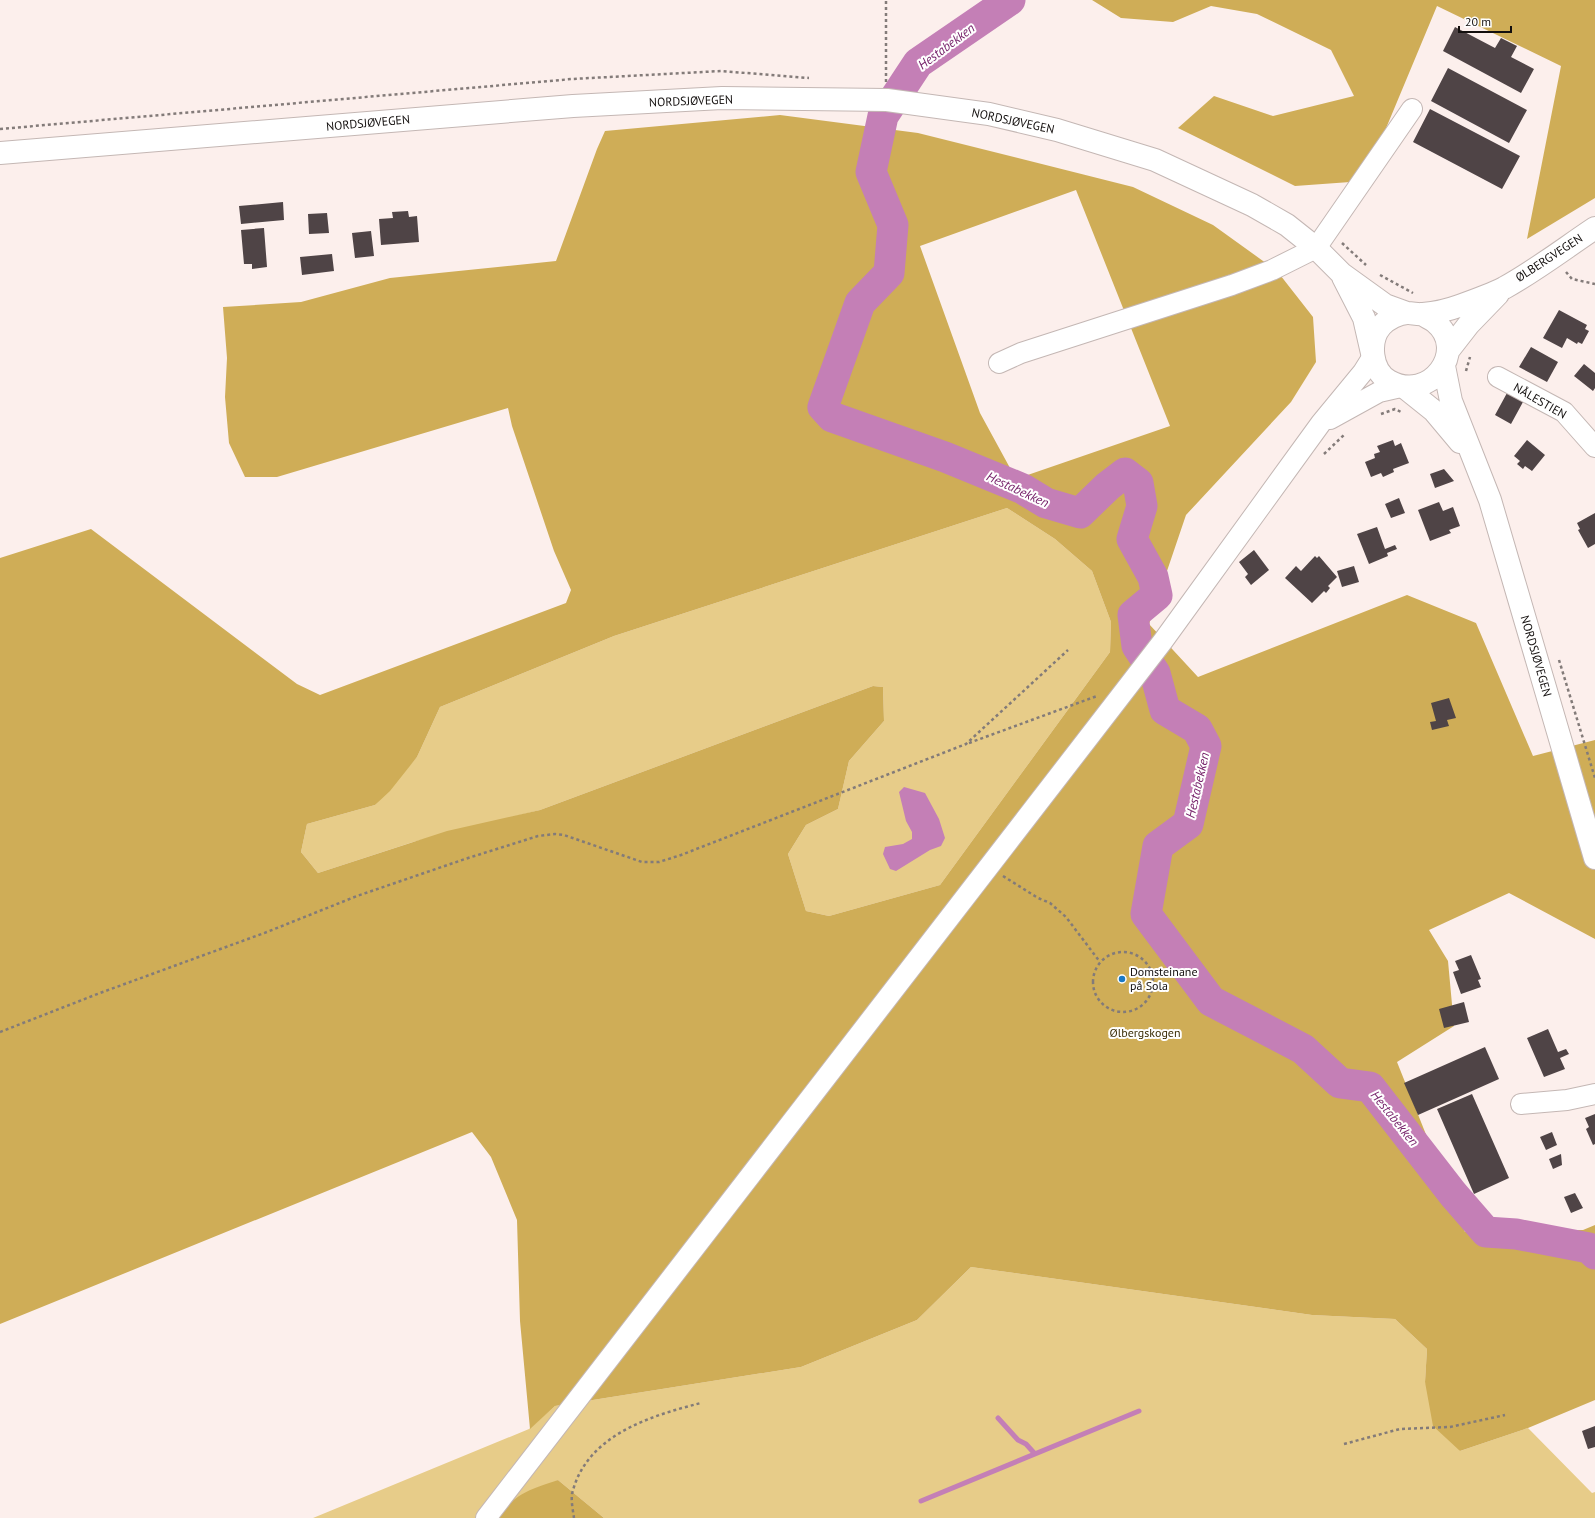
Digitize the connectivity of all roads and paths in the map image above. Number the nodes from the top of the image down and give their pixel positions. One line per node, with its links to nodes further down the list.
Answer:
1 (886, 0): 3 (path)
2 (815, 78): 5 (path)
3 (888, 89): 6 (main road, NORDSJØVEGEN); 8 (main road, NORDSJØVEGEN)
4 (1412, 109): 8 (street)
5 (0, 130)
6 (0, 153)
7 (1595, 228): 14 (main road, ØLBERGVEGEN)
8 (1322, 239): 9 (path); 12 (main road, NORDSJØVEGEN); 19 (street)
9 (1368, 267)
10 (1564, 268): 13 (path)
11 (1373, 272): 15 (path)
12 (1342, 274): 15 (main road, NORDSJØVEGEN); 17 (main road, NORDSJØVEGEN)
13 (1595, 284)
14 (1503, 288): 15 (main road, ØLBERGVEGEN); 18 (main road, ØLBERGVEGEN)
15 (1415, 307): 17 (main road); 18 (main road)
16 (1471, 352): 21 (path)
17 (1373, 355): 22 (main road); 25 (street)
18 (1446, 359): 22 (main road); 29 (main road, NORDSJØVEGEN)
19 (999, 363)
20 (1498, 377): 27 (street, NÅLESTIEN)
21 (1466, 379)
22 (1403, 387): 25 (street); 29 (main road, NORDSJØVEGEN)
23 (1380, 414): 24 (path)
24 (1408, 414)
25 (1321, 423): 32 (street)
26 (1347, 431): 28 (path)
27 (1595, 447)
28 (1322, 456)
29 (1472, 457): 35 (main road, NORDSJØVEGEN)
30 (1068, 650): 33 (path)
31 (1558, 656): 34 (path)
32 (1127, 687): 33 (path); 36 (street)
33 (966, 744): 38 (path)
34 (1595, 778)
35 (1595, 858)
36 (993, 869): 37 (path); 44 (street)
37 (1100, 962): 37 (path)
38 (0, 1032)
39 (1595, 1094): 40 (street)
40 (1521, 1104)
41 (701, 1403): 45 (path)
42 (1505, 1415): 43 (path)
43 (1344, 1444)
44 (486, 1518)
45 (574, 1518)

